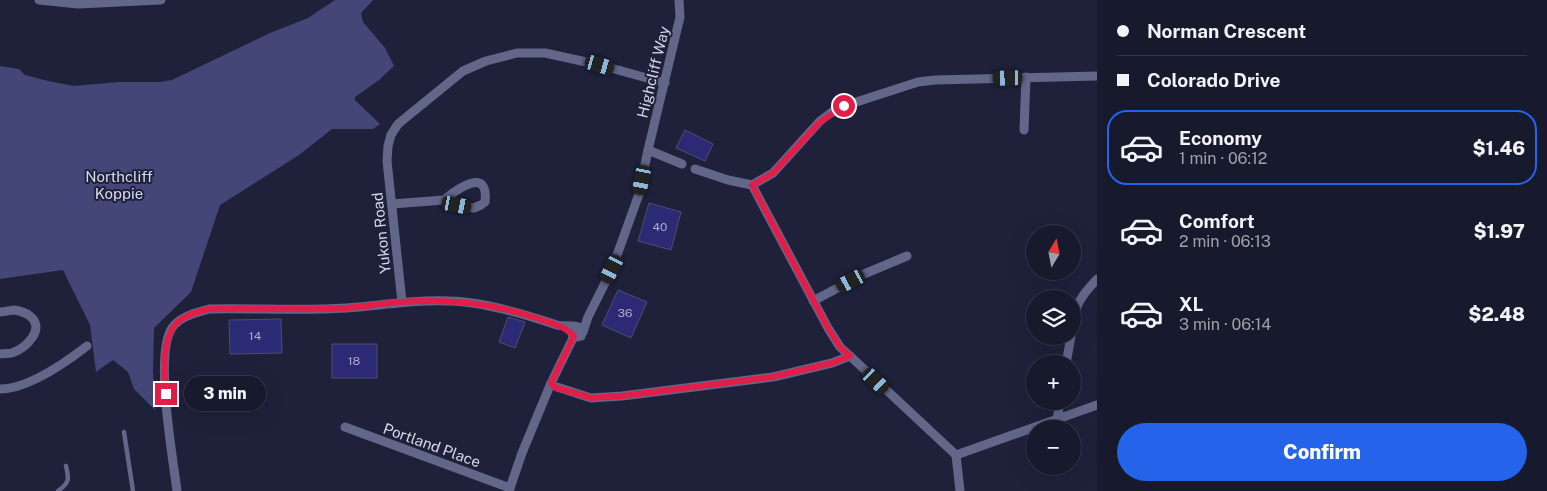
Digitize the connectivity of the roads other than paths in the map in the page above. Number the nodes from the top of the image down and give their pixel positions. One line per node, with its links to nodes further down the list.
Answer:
1 (39, 0): 2 (street)
2 (161, 0)
3 (679, 0): 6 (street, Highcliff Way)
4 (1097, 76): 5 (street)
5 (1026, 77): 7 (street); 11 (street)
6 (665, 84): 8 (street, Highcliff Way); 13 (street, Yukon Road)
7 (1024, 130)
8 (648, 150): 9 (street); 20 (street, Highcliff Way)
9 (682, 164)
10 (695, 169): 11 (street)
11 (752, 185): 17 (street)
12 (444, 200): 13 (street)
13 (392, 204): 18 (street, Yukon Road)
14 (907, 256): 17 (street)
15 (1097, 279): 16 (street)
16 (1081, 298)
17 (813, 301): 23 (street)
18 (402, 302): 20 (street); 37 (street)
19 (0, 312): 22 (street)
20 (577, 332): 24 (street, Highcliff Way)
21 (87, 346): 25 (street)
22 (0, 354)
23 (850, 356): 24 (street); 32 (street)
24 (556, 383): 34 (street, Highcliff Way)
25 (0, 389)
26 (1097, 405): 28 (street)
27 (1059, 410): 28 (street)
28 (1057, 420)
29 (346, 427): 34 (street, Portland Place)
30 (1026, 431): 32 (street)
31 (124, 432): 36 (lane)
32 (956, 455): 38 (street)
33 (66, 466): 35 (lane)
34 (510, 489)
35 (58, 491)
36 (133, 491)
37 (177, 491)
38 (960, 491)

